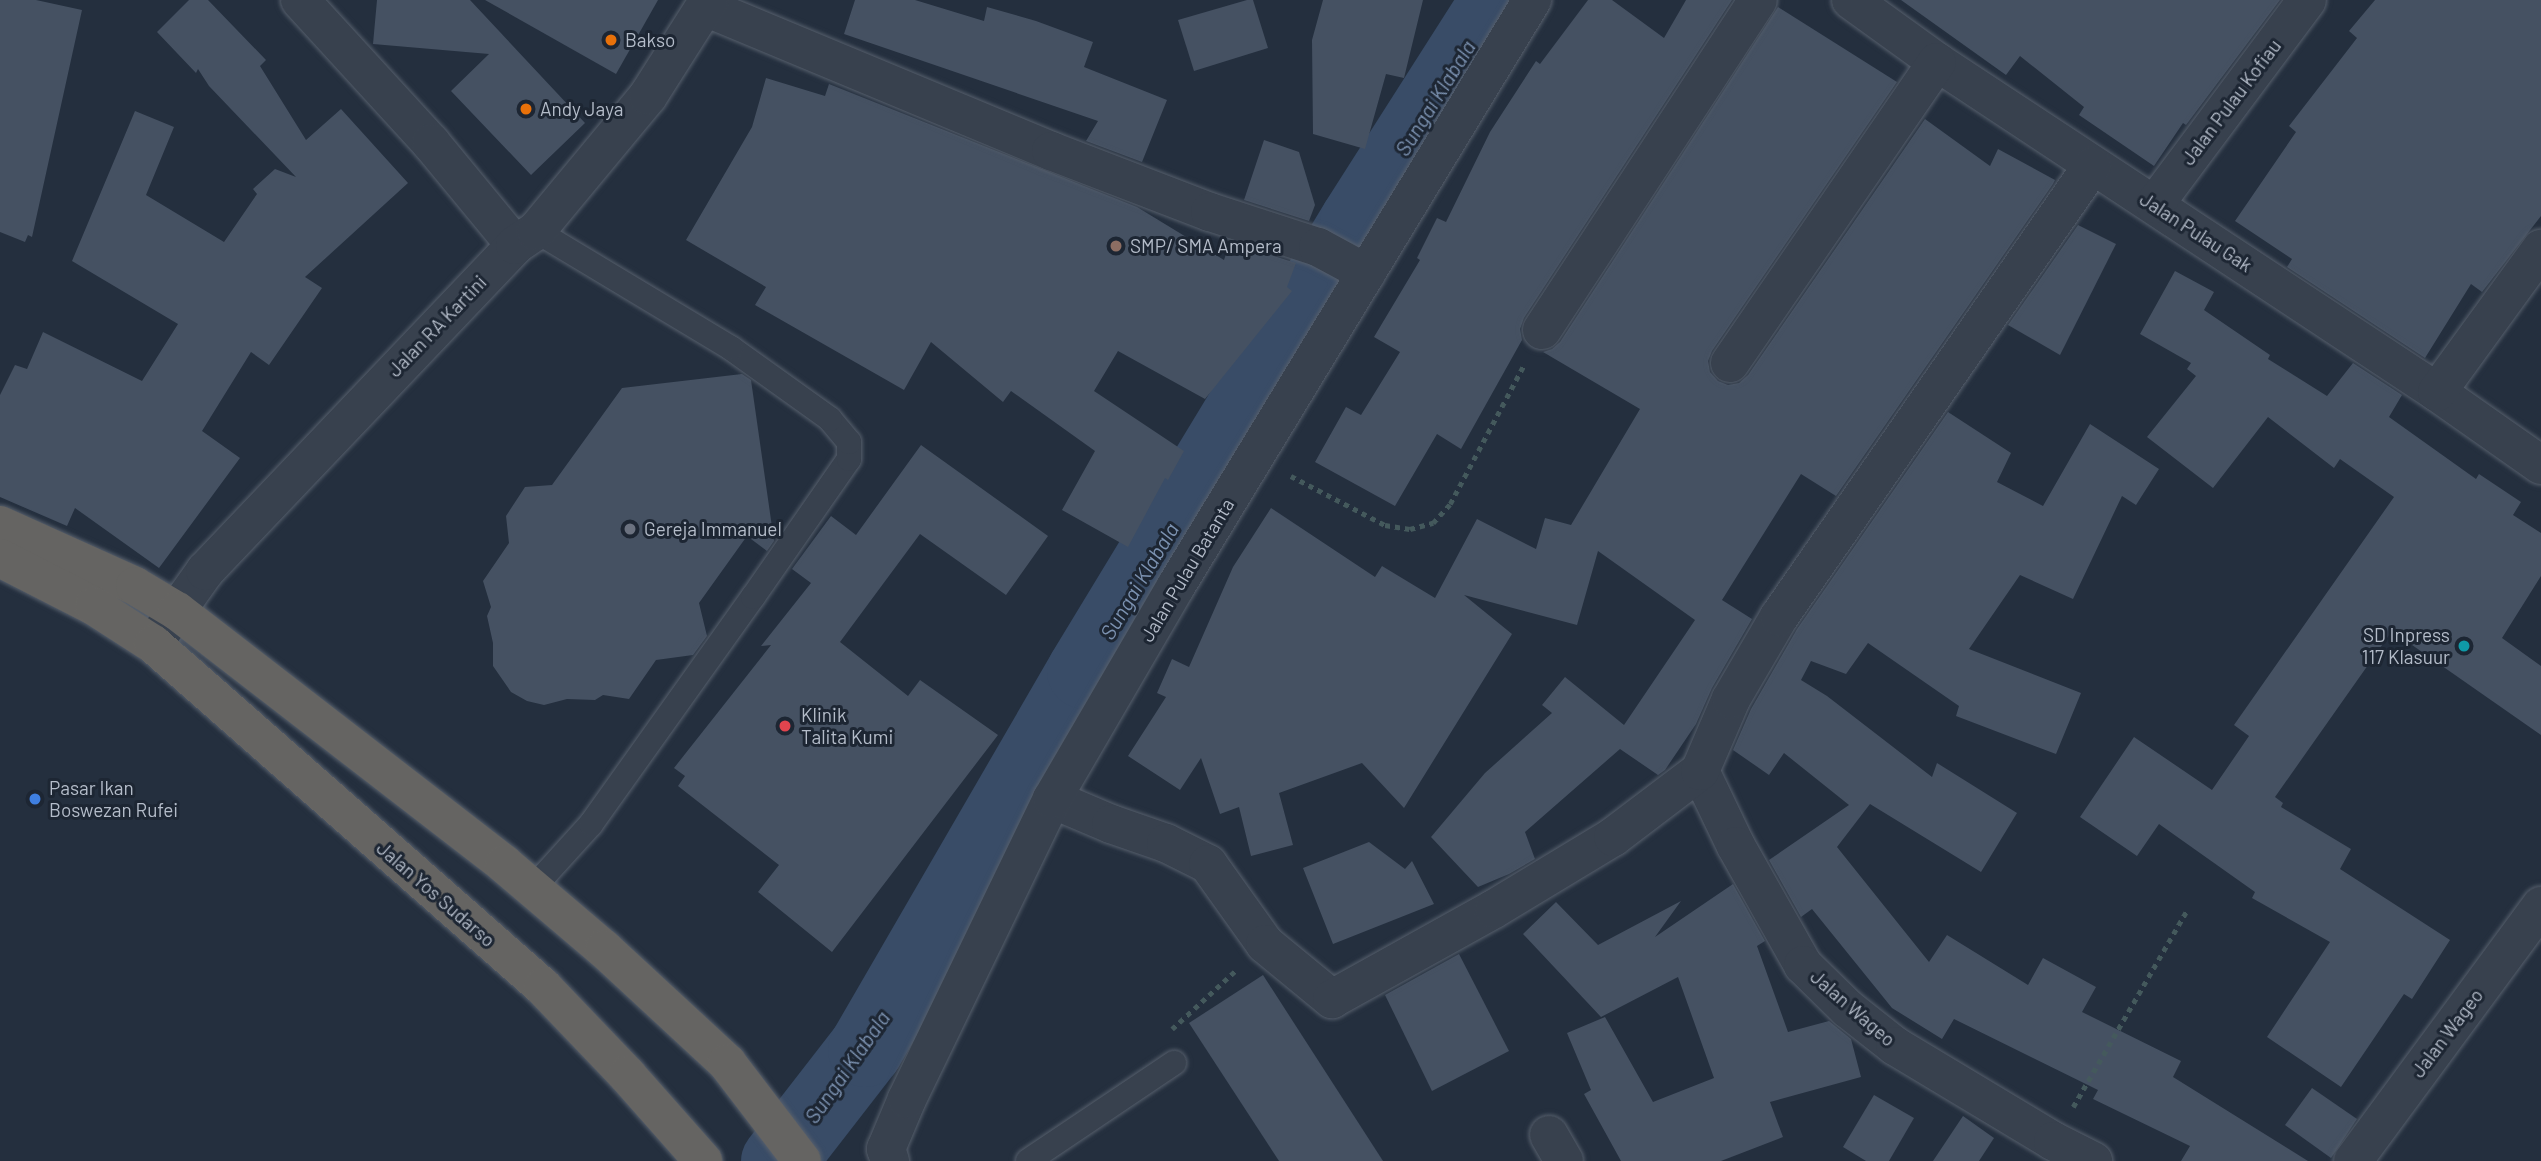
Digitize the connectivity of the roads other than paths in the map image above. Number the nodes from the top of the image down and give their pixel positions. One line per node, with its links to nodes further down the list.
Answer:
1 (300, 0): 10 (street)
2 (1532, 0): 12 (street, Jalan Pulau Batanta)
3 (1758, 0): 13 (street)
4 (1851, 0): 7 (street, Jalan Pulau Gak)
5 (2307, 0): 9 (street, Jalan Pulau Kofiau)
6 (707, 4): 10 (street, Jalan RA Kartini); 12 (street)
7 (1937, 62): 8 (street, Jalan Pulau Gak); 14 (street)
8 (2092, 166): 9 (street, Jalan Pulau Gak); 21 (street)
9 (2155, 204): 15 (street, Jalan Pulau Gak)
10 (525, 238): 19 (street, Jalan RA Kartini); 23 (lane)
11 (2541, 249): 15 (street)
12 (1345, 261): 22 (street, Jalan Pulau Batanta)
13 (1542, 330)
14 (1730, 363)
15 (2437, 392): 16 (street, Jalan Pulau Gak)
16 (2541, 466)
17 (0, 525): 19 (highway)
18 (0, 558): 20 (highway, Jalan Yos Sudarso)
19 (177, 611): 20 (street, Jalan RA Kartini); 23 (highway)
20 (153, 644): 26 (highway, Jalan Yos Sudarso)
21 (1700, 771): 22 (street); 30 (street, Jalan Wageo)
22 (1052, 799): 28 (street, Jalan Pulau Batanta)
23 (533, 888): 27 (highway)
24 (2541, 906): 31 (street, Jalan Wageo)
25 (1174, 1063): 29 (lane)
26 (703, 1161)
27 (802, 1161)
28 (890, 1161)
29 (1028, 1161)
30 (2093, 1161)
31 (2353, 1161)

